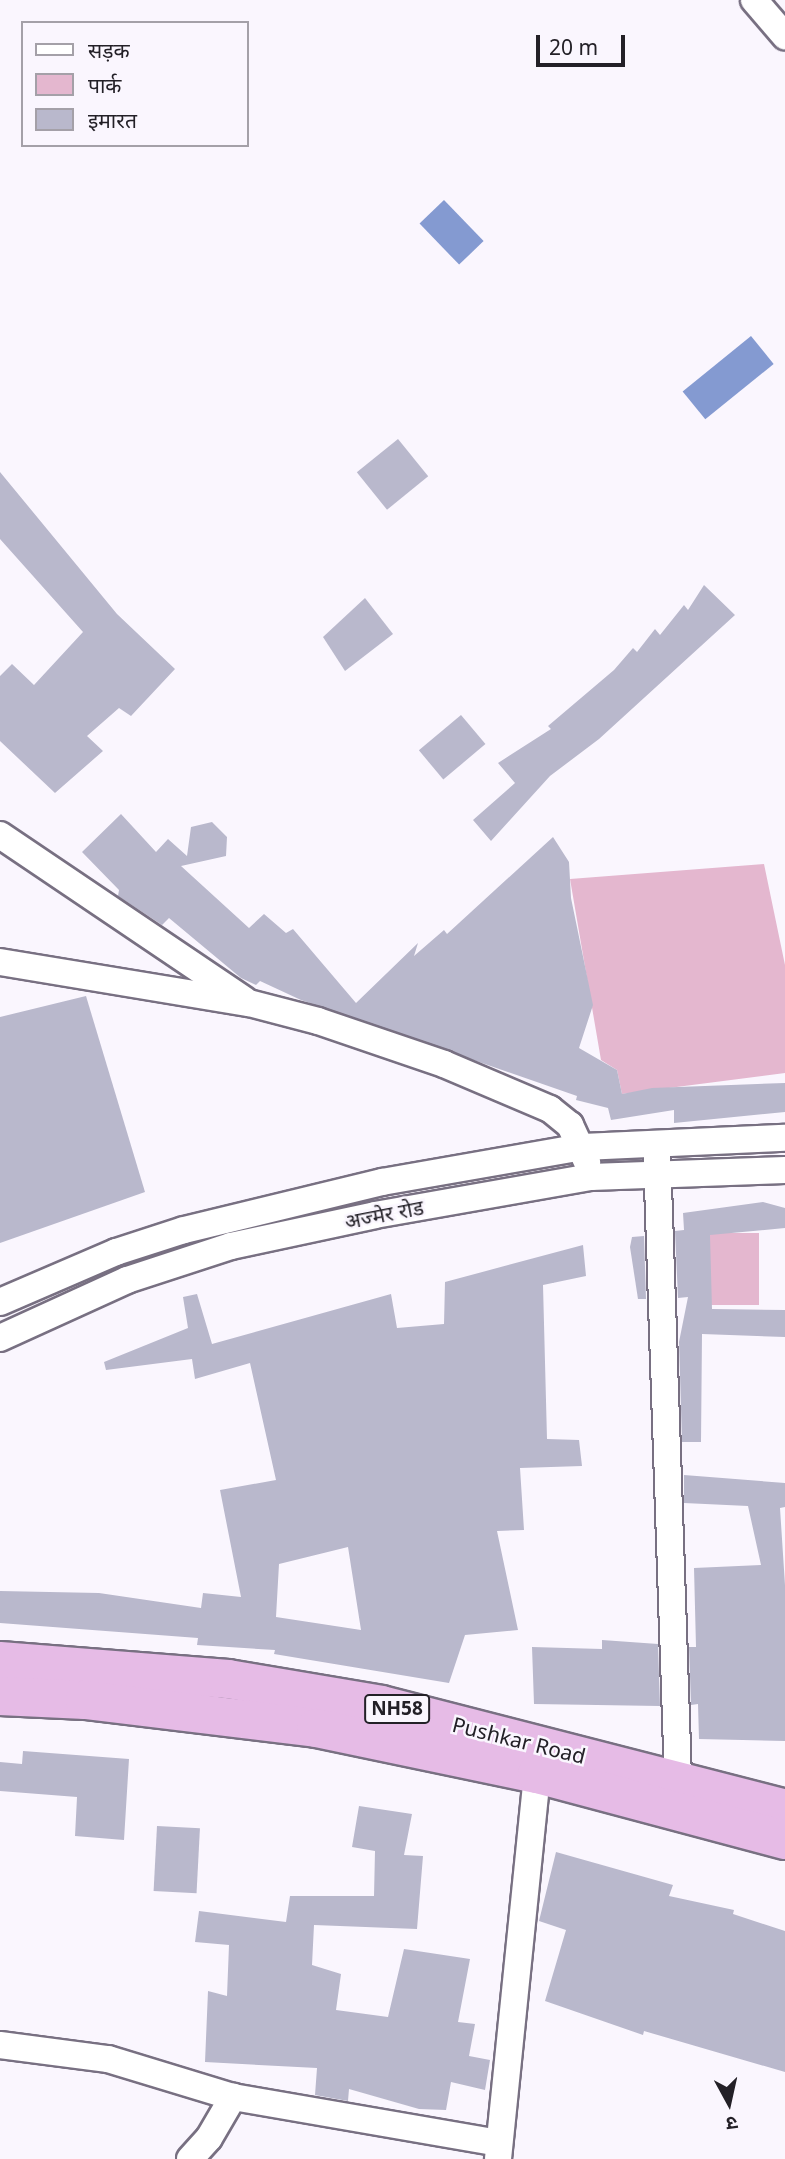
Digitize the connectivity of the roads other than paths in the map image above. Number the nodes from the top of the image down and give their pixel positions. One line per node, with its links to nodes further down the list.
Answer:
1 (754, 0): 2 (street)
2 (785, 36)
3 (0, 835): 5 (street)
4 (0, 962): 5 (street)
5 (249, 1003): 8 (street)
6 (785, 1138): 7 (street, अज्मेर रोड)
7 (658, 1141): 8 (street, अज्मेर रोड); 10 (street)
8 (583, 1147): 11 (street); 12 (street, अज्मेर रोड)
9 (785, 1170): 10 (street, अज्मेर रोड)
10 (656, 1172): 11 (street, अज्मेर रोड); 19 (street)
11 (591, 1177): 13 (street, अज्मेर रोड)
12 (116, 1252): 13 (street); 14 (street, अज्मेर रोड)
13 (127, 1280): 15 (street, अज्मेर रोड)
14 (0, 1302)
15 (0, 1338)
16 (0, 1661): 19 (highway, Pushkar Road / NH58)
17 (0, 1696): 18 (highway, Pushkar Road / NH58)
18 (537, 1774): 21 (highway, Pushkar Road / NH58); 24 (street)
19 (678, 1779): 20 (highway, Pushkar Road / NH58)
20 (785, 1808)
21 (785, 1840)
22 (0, 2045): 23 (street)
23 (233, 2096): 24 (street); 25 (street)
24 (498, 2151)
25 (190, 2159)

